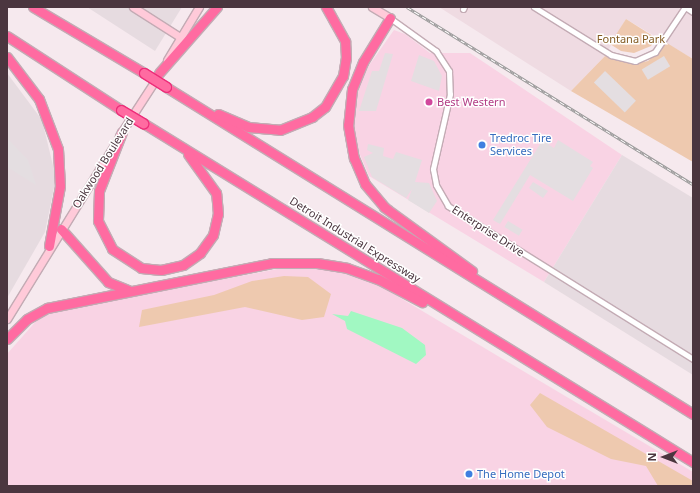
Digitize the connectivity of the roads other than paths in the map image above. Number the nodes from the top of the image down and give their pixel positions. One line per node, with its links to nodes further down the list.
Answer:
1 (33, 7): 15 (highway, bridge)
2 (133, 7): 12 (main road)
3 (199, 7): 12 (main road, Oakwood Boulevard)
4 (217, 7): 14 (highway)
5 (326, 7): 15 (highway)
6 (372, 7): 10 (main road, Enterprise Drive)
7 (534, 7): 8 (street)
8 (685, 7): 9 (street)
9 (693, 12)
10 (390, 18): 21 (highway); 25 (street, Enterprise Drive)
11 (7, 36): 17 (highway, Detroit Industrial Expressway, bridge)
12 (180, 37): 14 (main road, Oakwood Boulevard)
13 (7, 57): 19 (highway)
14 (159, 73): 16 (main road, Oakwood Boulevard)
15 (187, 100): 21 (highway)
16 (122, 132): 17 (highway); 18 (main road, Oakwood Boulevard)
17 (186, 151): 23 (highway, Detroit Industrial Expressway)
18 (61, 229): 19 (main road, Oakwood Boulevard); 20 (highway)
19 (49, 246): 22 (main road, Oakwood Boulevard)
20 (132, 291): 23 (highway); 24 (highway)
21 (528, 312): 26 (highway)
22 (7, 319)
23 (475, 330): 27 (highway, Detroit Industrial Expressway)
24 (7, 339)
25 (693, 359)
26 (693, 414)
27 (693, 462)

